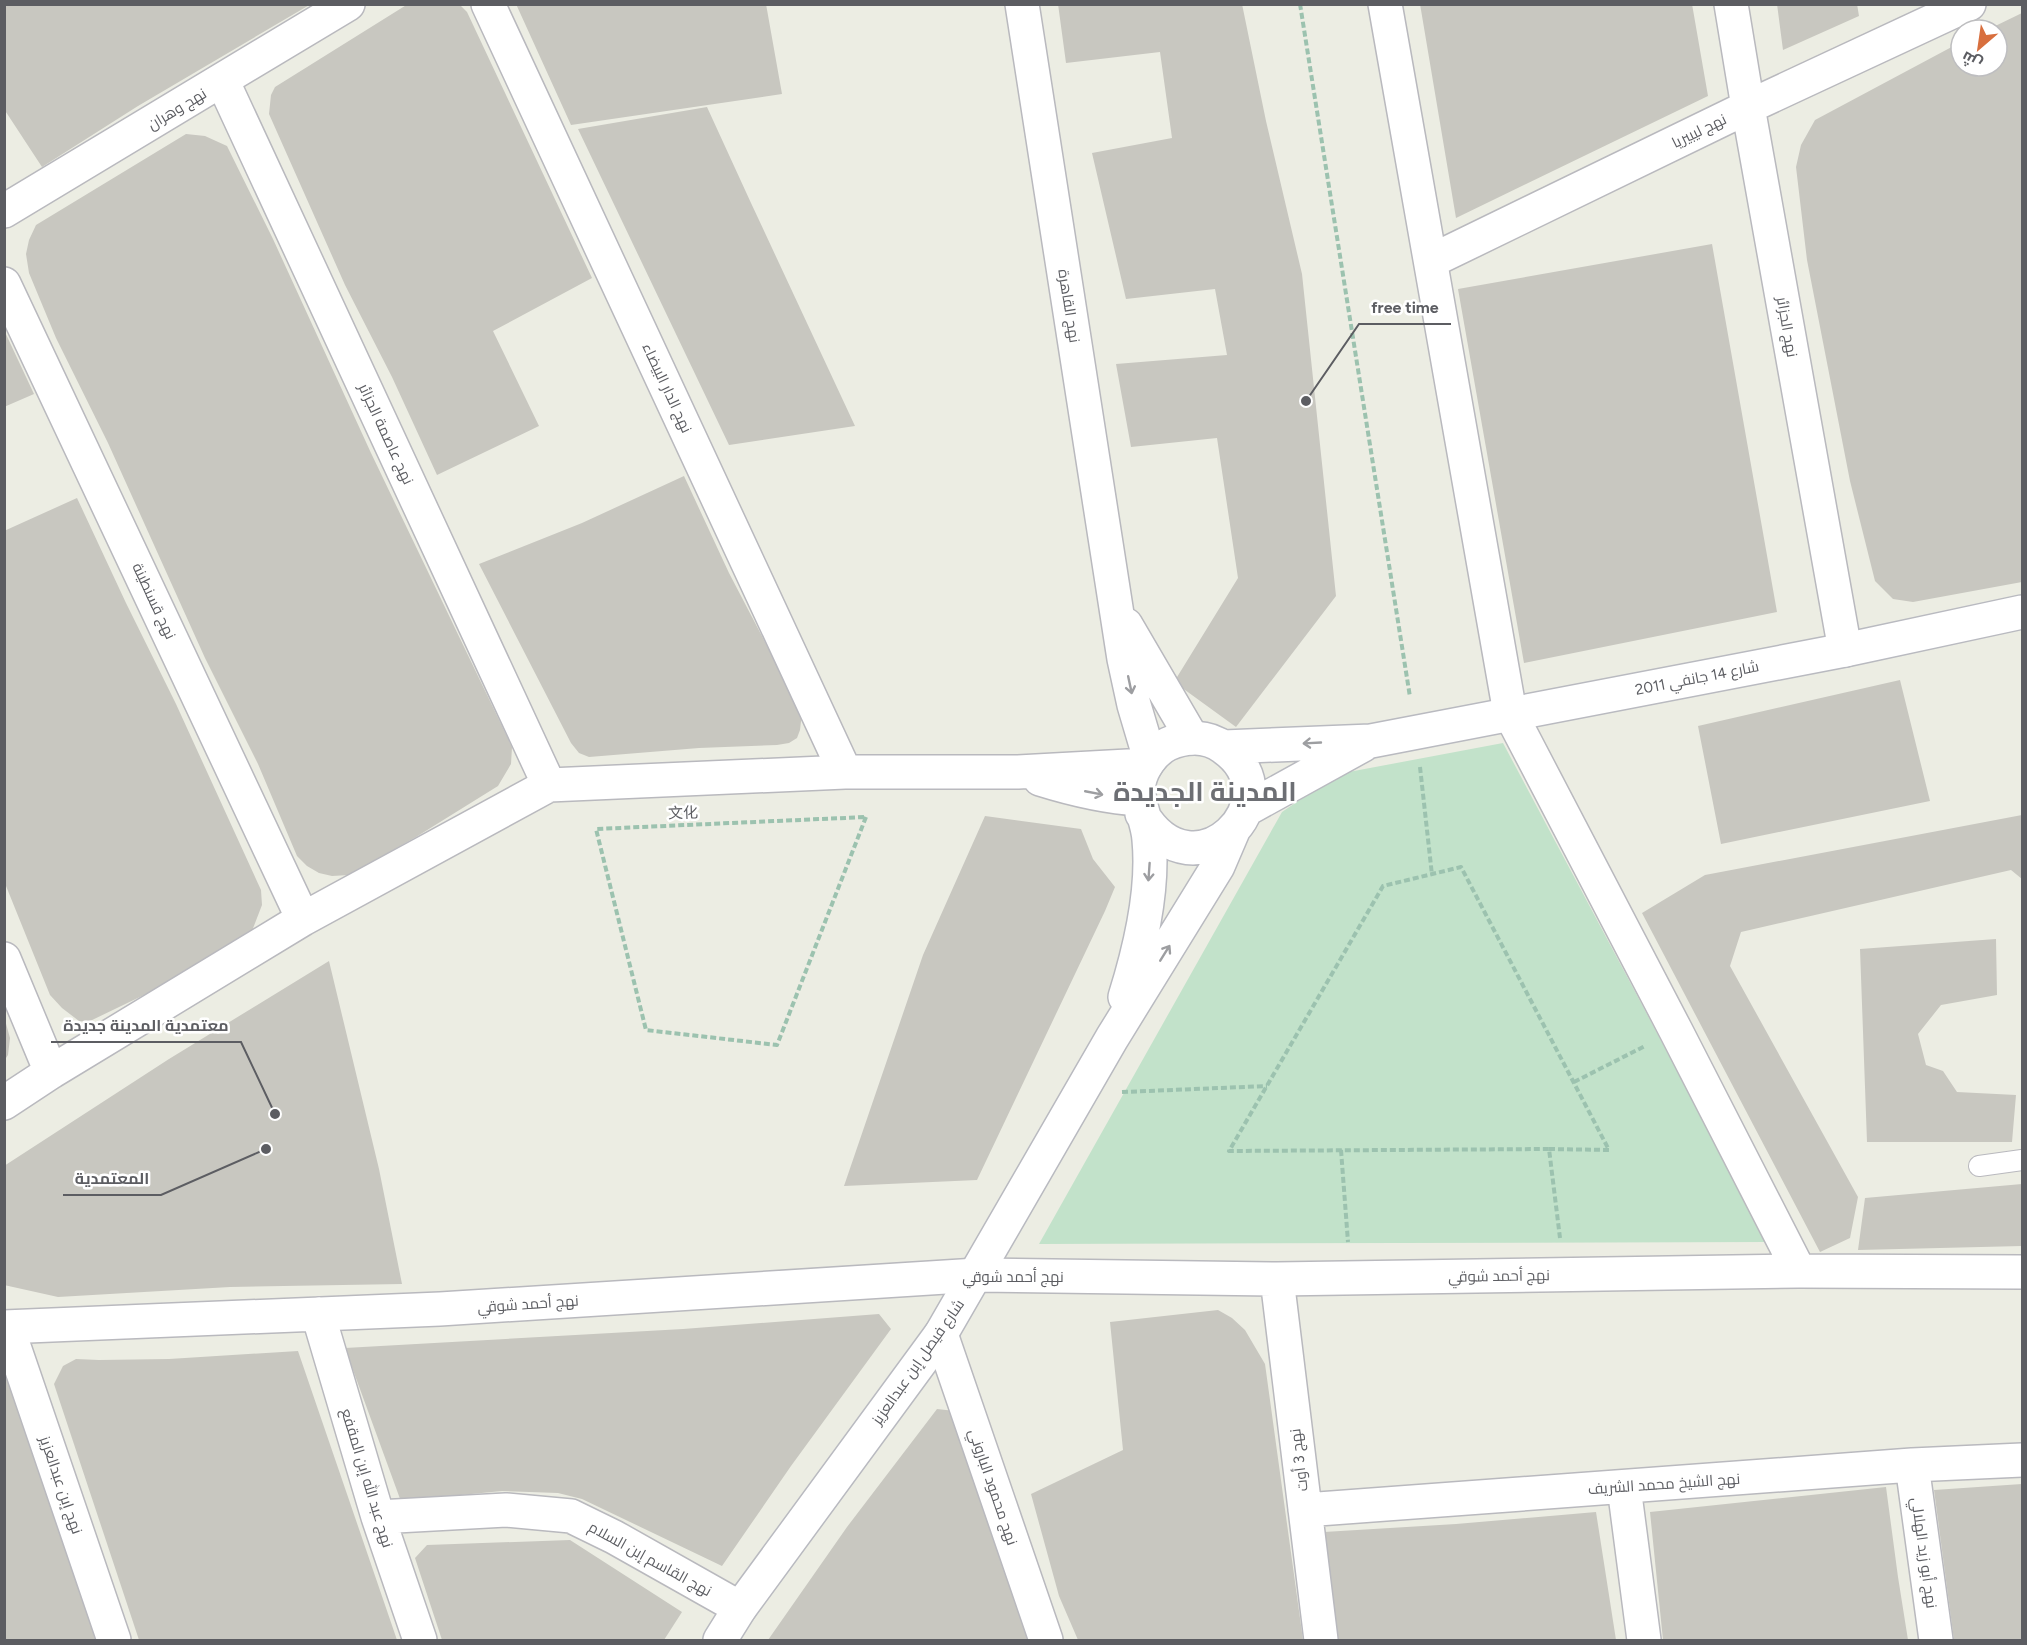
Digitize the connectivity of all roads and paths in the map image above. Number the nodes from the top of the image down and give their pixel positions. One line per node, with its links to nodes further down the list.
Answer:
1 (348, 4): 8 (street, نهج وهران)
2 (488, 4): 22 (street, نهج الدار البيضاء)
3 (1022, 4): 13 (street, نهج القاهرة)
4 (1300, 4): 17 (path)
5 (1386, 4): 11 (street)
6 (1731, 4): 9 (street, نهج الجزائر)
7 (1969, 4): 9 (street, نهج ليبيريا)
8 (223, 82): 10 (street, نهج وهران); 24 (street, نهج عاصمة الجزائر)
9 (1748, 107): 11 (street, نهج ليبيريا); 15 (street, نهج الجزائر)
10 (4, 211)
11 (1431, 261): 16 (street)
12 (4, 284): 28 (street, نهج قسنطينة)
13 (1116, 607): 18 (street); 21 (street, نهج القاهرة, one-way to 21)
14 (2022, 612): 15 (street, شارع 14 جانفي 2011)
15 (1845, 650): 16 (street, شارع 14 جانفي 2011)
16 (1510, 713): 17 (street, شارع 14 جانفي 2011); 30 (street)
17 (1416, 731): 19 (street, شارع 14 جانفي 2011); 27 (path)
18 (1192, 738): 20 (street); 21 (street)
19 (1371, 741): 20 (street, one-way to 20); 26 (street)
20 (1224, 747): 26 (street)
21 (1148, 762): 23 (street); 25 (street)
22 (845, 772): 23 (street); 24 (street)
23 (1018, 772): 25 (street, one-way to 25)
24 (549, 785): 28 (street)
25 (1140, 806): 26 (street); 31 (street, one-way to 31)
26 (1240, 820): 31 (street, one-way to 26)
27 (1432, 874): 34 (path); 35 (path)
28 (303, 919): 33 (street)
29 (4, 959): 33 (street)
30 (1676, 1030): 34 (path); 42 (street)
31 (1112, 1038): 36 (street, شارع فيصل إبن عبدالعزيز)
32 (777, 1046): 32 (path, 文化)
33 (51, 1072): 37 (street)
34 (1574, 1082): 38 (path)
35 (1267, 1086): 36 (path); 39 (path)
36 (1079, 1094): 44 (street, شارع فيصل إبن عبدالعزيز)
37 (4, 1103)
38 (1549, 1149): 39 (path); 45 (path)
39 (1341, 1150): 47 (path)
40 (2022, 1160): 41 (lane)
41 (1979, 1166)
42 (1799, 1271): 43 (street, نهج أحمد شوقي); 45 (street, نهج أحمد شوقي)
43 (2022, 1272)
44 (976, 1275): 46 (street, نهج أحمد شوقي); 48 (street, نهج أحمد شوقي); 50 (street, شارع فيصل إبن عبدالعزيز)
45 (1564, 1275): 47 (street, نهج أحمد شوقي)
46 (1277, 1279): 47 (street, نهج أحمد شوقي); 54 (street, نهج 3 أوت)
47 (1350, 1279)
48 (318, 1314): 49 (street, نهج أحمد شوقي); 55 (street, نهج عبد الله إبن المقفع)
49 (6, 1328): 57 (street, نهج إبن عبدالعزيز)
50 (941, 1334): 56 (street, شارع فيصل إبن عبدالعزيز); 60 (street, نهج محمود الباروني)
51 (2022, 1460): 52 (street, نهج الشيخ محمد الشريف)
52 (1912, 1465): 53 (street, نهج الشيخ محمد الشريف); 63 (street, نهج أبو زيد الهلالي)
53 (1624, 1487): 54 (street, نهج الشيخ محمد الشريف); 62 (street)
54 (1305, 1510): 61 (street, نهج 3 أوت)
55 (378, 1517): 56 (street, نهج القاسم إبن السلام); 58 (street, نهج عبد الله إبن المقفع)
56 (740, 1608): 59 (street, شارع فيصل إبن عبدالعزيز)
57 (114, 1641)
58 (420, 1641)
59 (720, 1641)
60 (1046, 1641)
61 (1322, 1641)
62 (1644, 1641)
63 (1936, 1641)

